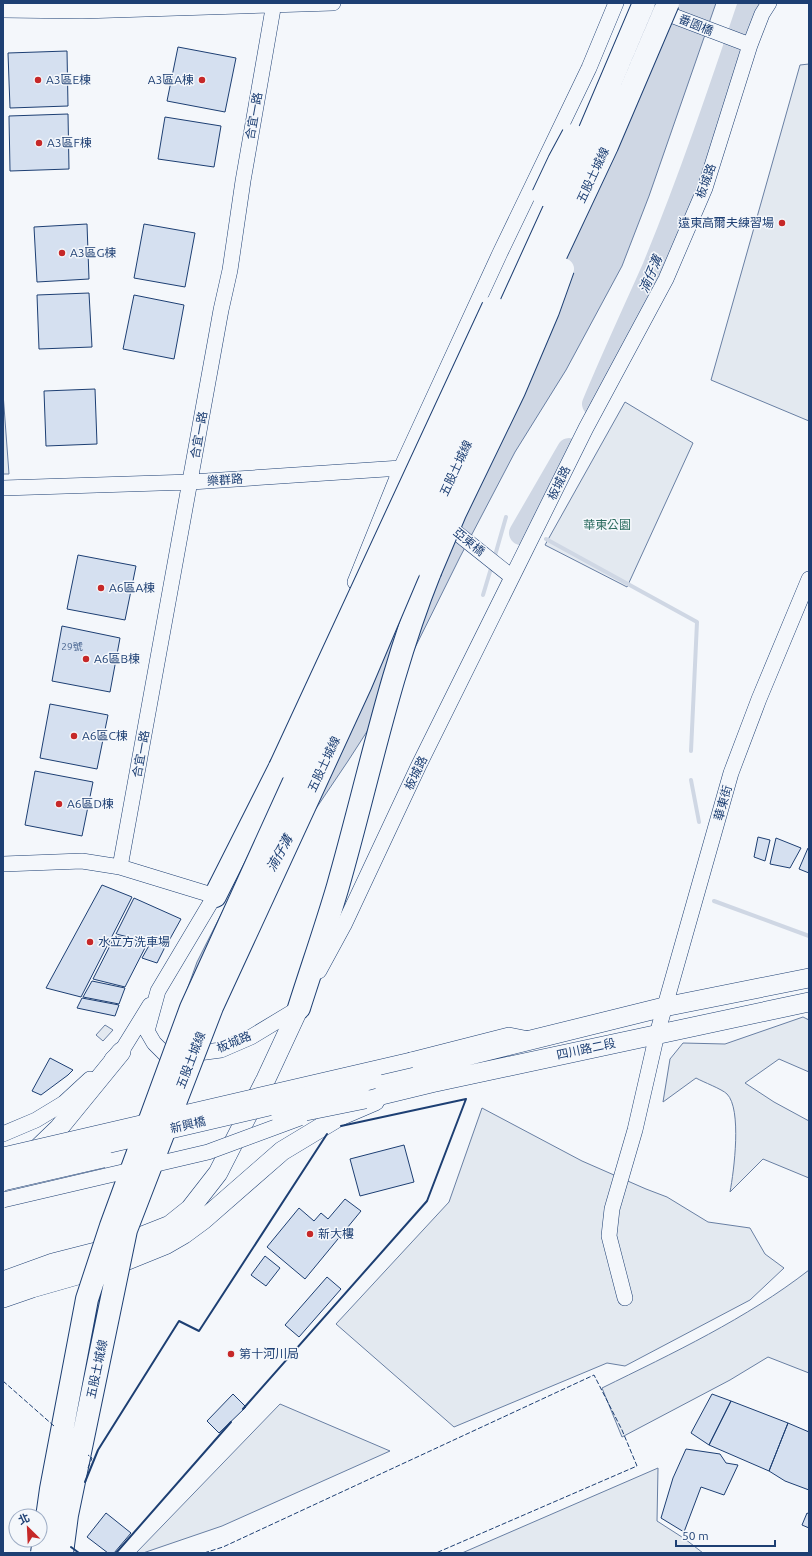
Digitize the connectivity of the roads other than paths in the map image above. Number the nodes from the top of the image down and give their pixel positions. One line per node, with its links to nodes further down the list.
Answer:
1 (333, 3): 6 (street)
2 (616, 3): 10 (street, 板城路)
3 (643, 3): 8 (street, 番園橋, bridge); 17 (highway, bridge); 40 (highway, 五股土城線, bridge)
4 (668, 3): 9 (highway, 五股土城線, bridge)
5 (769, 3): 8 (street, 板城路)
6 (273, 4): 7 (street); 11 (street, 合宜一路)
7 (3, 10)
8 (750, 45): 13 (street, 板城路)
9 (607, 146): 22 (highway, bridge); 41 (highway, 五股土城線, bridge)
10 (401, 468): 11 (street, 樂群路); 13 (street, 亞東橋, bridge); 17 (street, 板城路)
11 (190, 482): 12 (street, 樂群路); 16 (street, 合宜一路)
12 (3, 488)
13 (512, 577): 22 (street, 板城路)
14 (809, 579): 21 (street, 華東街)
15 (3, 864): 16 (street)
16 (120, 867): 17 (street)
17 (215, 896): 19 (street, 板城路)
18 (809, 978): 21 (main road, 四川路二段)
19 (158, 990): 22 (street, 板城路); 25 (street)
20 (809, 1002): 23 (main road, 四川路二段)
21 (664, 1007): 23 (street, 華東街); 24 (main road, 四川路二段)
22 (299, 1008): 35 (main road)
23 (656, 1034): 27 (main road, 四川路二段); 39 (street, 華東街)
24 (534, 1040): 26 (main road, 四川路二段); 31 (street, bridge)
25 (121, 1052): 30 (street); 33 (main road)
26 (373, 1079): 32 (main road, 新興橋, bridge)
27 (398, 1091): 28 (main road, 四川路二段); 38 (main road)
28 (365, 1099): 29 (main road, 新興橋, bridge)
29 (338, 1105): 33 (main road, 新興橋, bridge); 34 (street, bridge)
30 (3, 1134)
31 (3, 1155)
32 (3, 1168)
33 (3, 1182)
34 (3, 1200)
35 (53, 1263): 36 (main road); 37 (main road)
36 (3, 1268)
37 (3, 1281)
38 (3, 1298)
39 (625, 1298)
40 (42, 1553)
41 (62, 1553)

